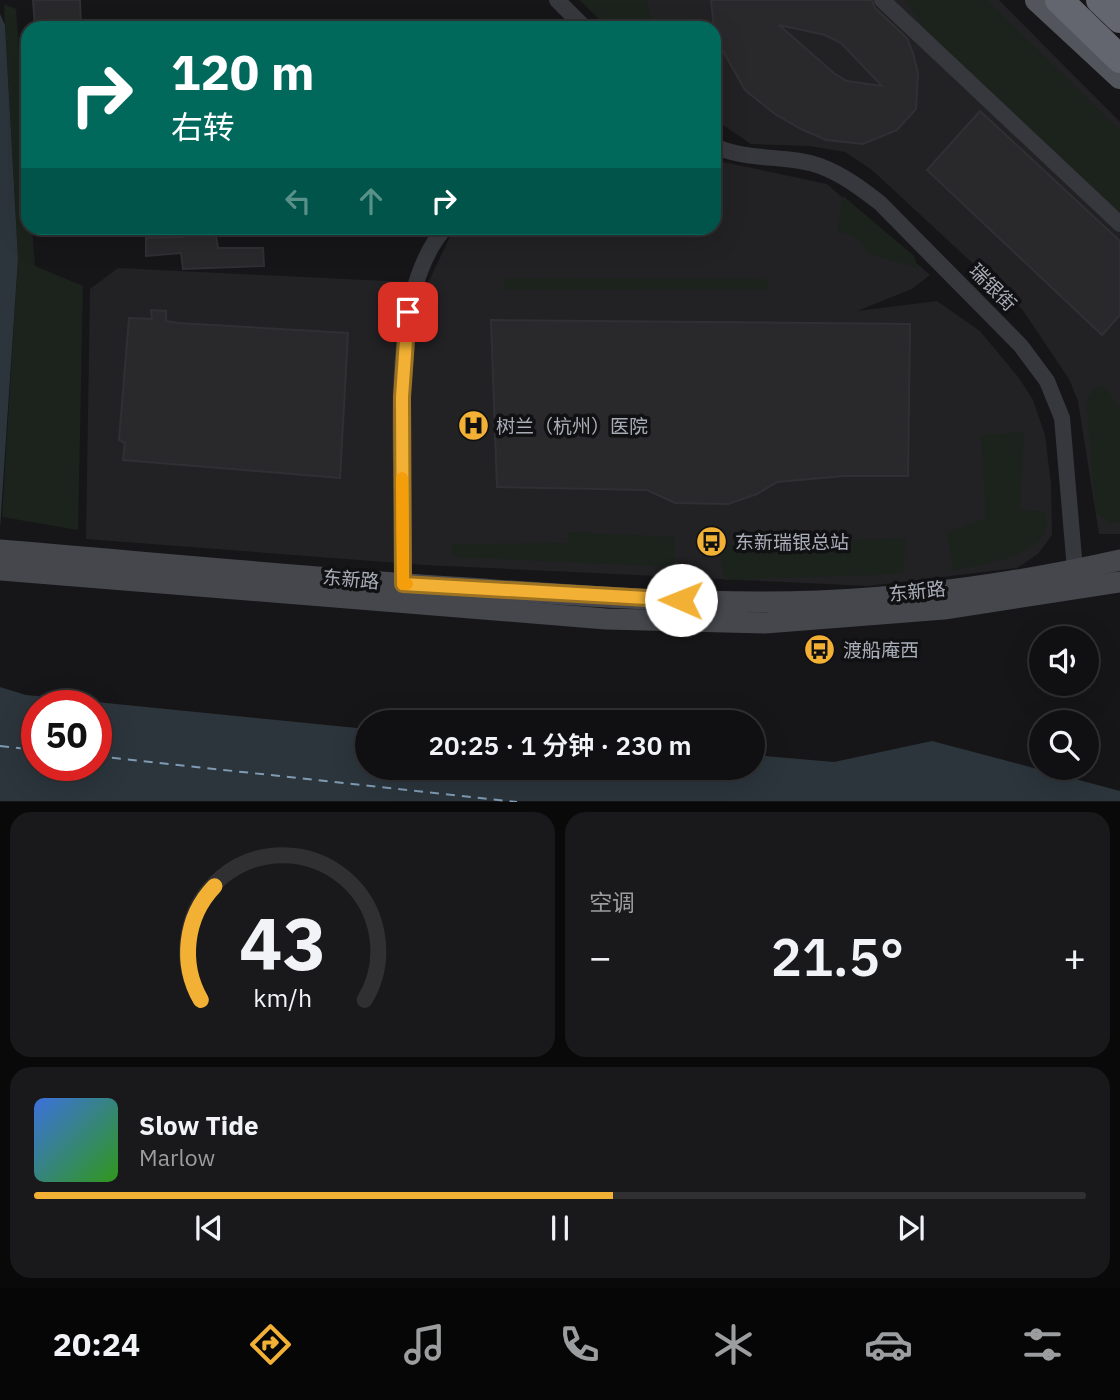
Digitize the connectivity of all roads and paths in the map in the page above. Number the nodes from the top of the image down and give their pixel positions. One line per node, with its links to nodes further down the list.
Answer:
1 (557, 0): 7 (street)
2 (882, 0): 11 (street)
3 (1037, 0): 9 (main road)
4 (1059, 0): 8 (highway)
5 (1100, 0): 6 (highway)
6 (1120, 19)
7 (578, 21)
8 (1120, 59)
9 (1120, 77)
10 (721, 149): 16 (street, 瑞银街)
11 (1120, 225)
12 (439, 235): 18 (street)
13 (0, 550): 18 (main road, 东新路)
14 (1120, 560): 16 (main road, 东新路)
15 (0, 570): 18 (main road, 东新路)
16 (1076, 580): 17 (main road, 东新路); 18 (main road, 东新路)
17 (1120, 582)
18 (402, 593)

